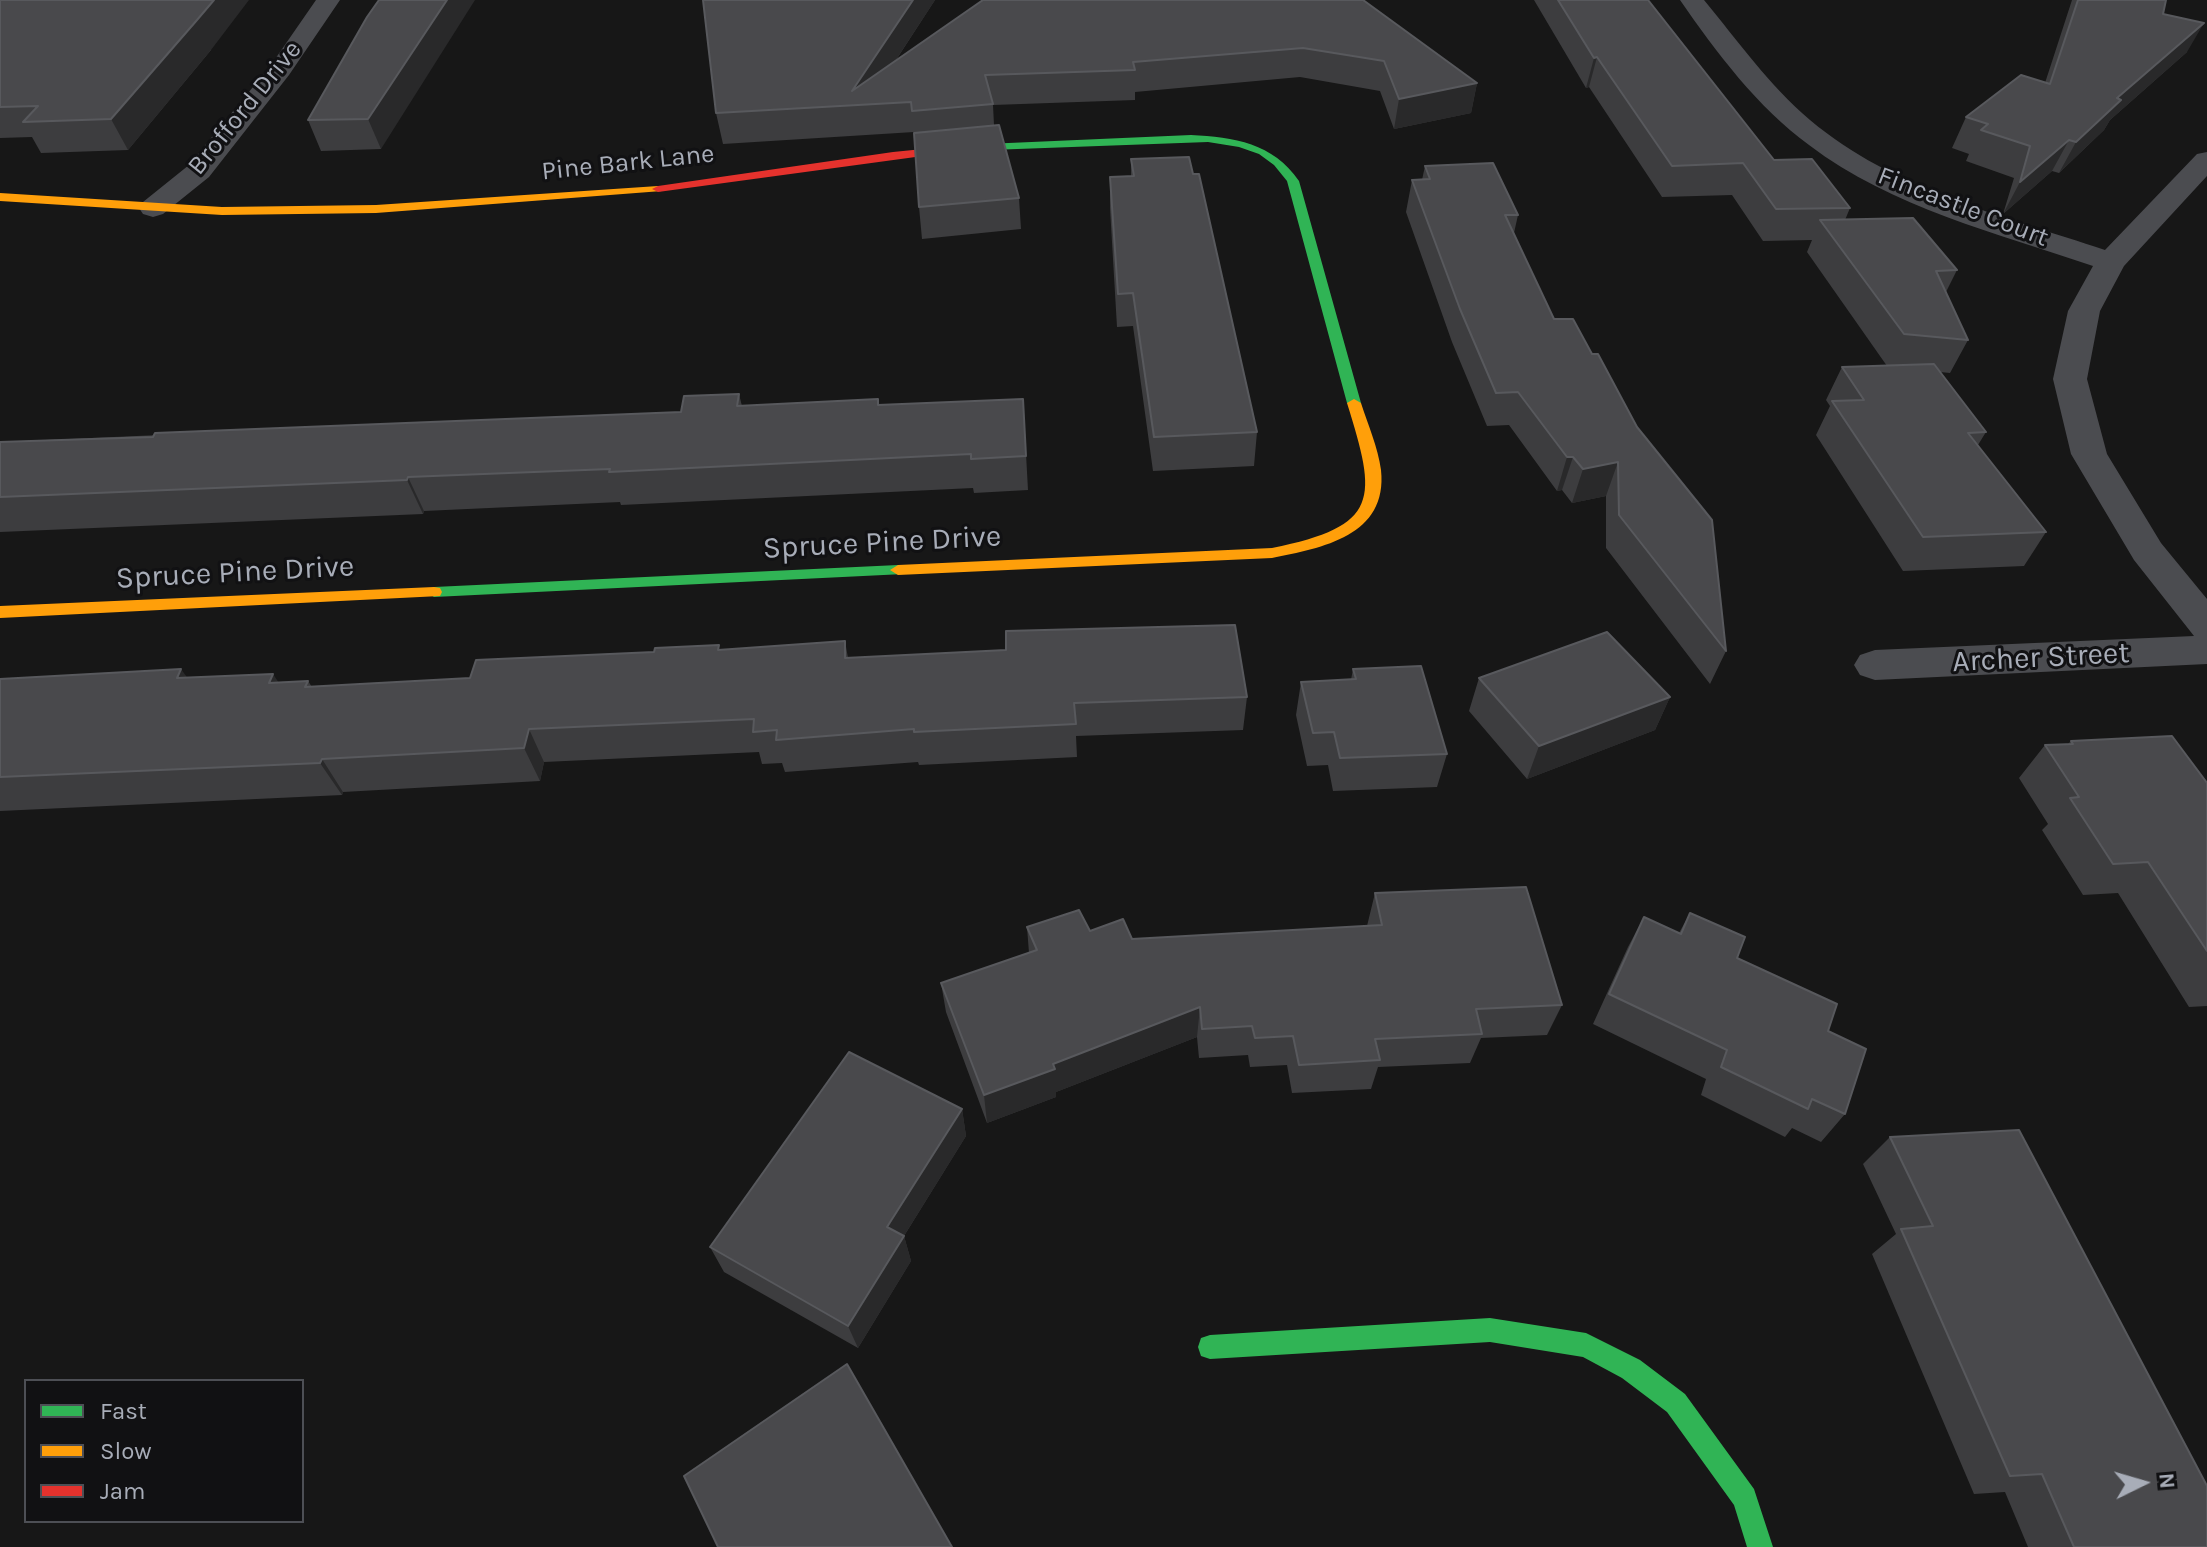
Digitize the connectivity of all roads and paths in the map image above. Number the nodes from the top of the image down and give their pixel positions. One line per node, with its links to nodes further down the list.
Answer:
1 (328, 0): 6 (street, Brofford Drive)
2 (1692, 0): 7 (street, Fincastle Court)
3 (1259, 150): 6 (street, Pine Bark Lane); 8 (street, Spruce Pine Drive)
4 (2207, 160): 7 (street)
5 (0, 197): 6 (street, Pine Bark Lane)
6 (153, 208)
7 (2111, 262): 9 (street)
8 (0, 612)
9 (2207, 626)
10 (2207, 650): 11 (street, Archer Street)
11 (1875, 665)
12 (1210, 1347): 13 (street)
13 (1760, 1547)

